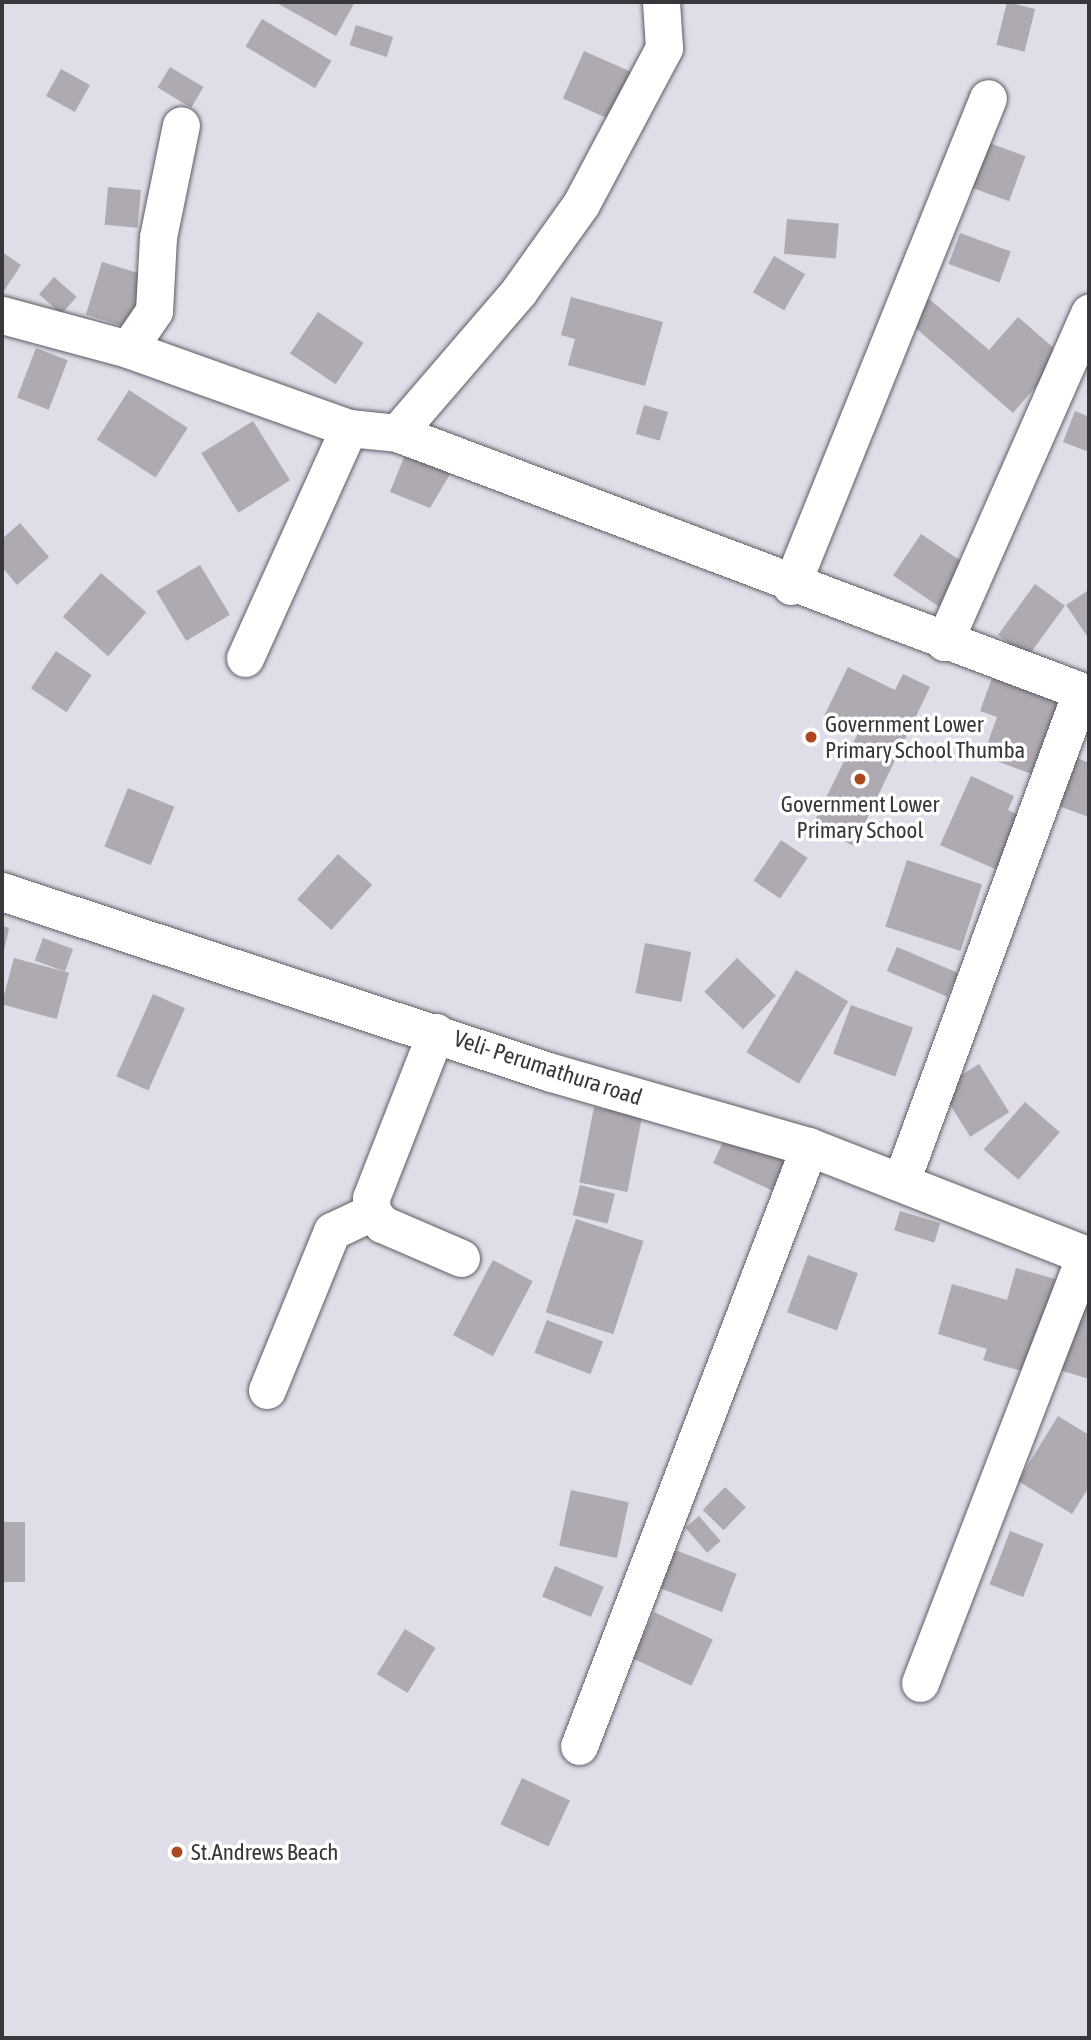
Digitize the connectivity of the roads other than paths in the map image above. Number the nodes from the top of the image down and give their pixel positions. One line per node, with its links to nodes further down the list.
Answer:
1 (661, 2): 8 (street)
2 (988, 98): 9 (street)
3 (181, 125): 6 (street)
4 (1089, 313): 10 (street)
5 (2, 315): 6 (street)
6 (128, 349): 7 (street)
7 (349, 428): 8 (street); 11 (street)
8 (397, 433): 9 (street)
9 (791, 586): 10 (street)
10 (944, 642): 12 (street)
11 (245, 658)
12 (1085, 693): 16 (street)
13 (2, 892): 14 (main road, Veli- Perumathura road)
14 (436, 1032): 15 (main road, Veli- Perumathura road); 17 (street)
15 (809, 1147): 16 (main road, Veli- Perumathura road); 22 (street)
16 (902, 1179): 18 (main road, Veli- Perumathura road)
17 (372, 1212): 19 (street); 20 (street)
18 (1087, 1257): 21 (street)
19 (461, 1258)
20 (267, 1390)
21 (920, 1683)
22 (579, 1746)

